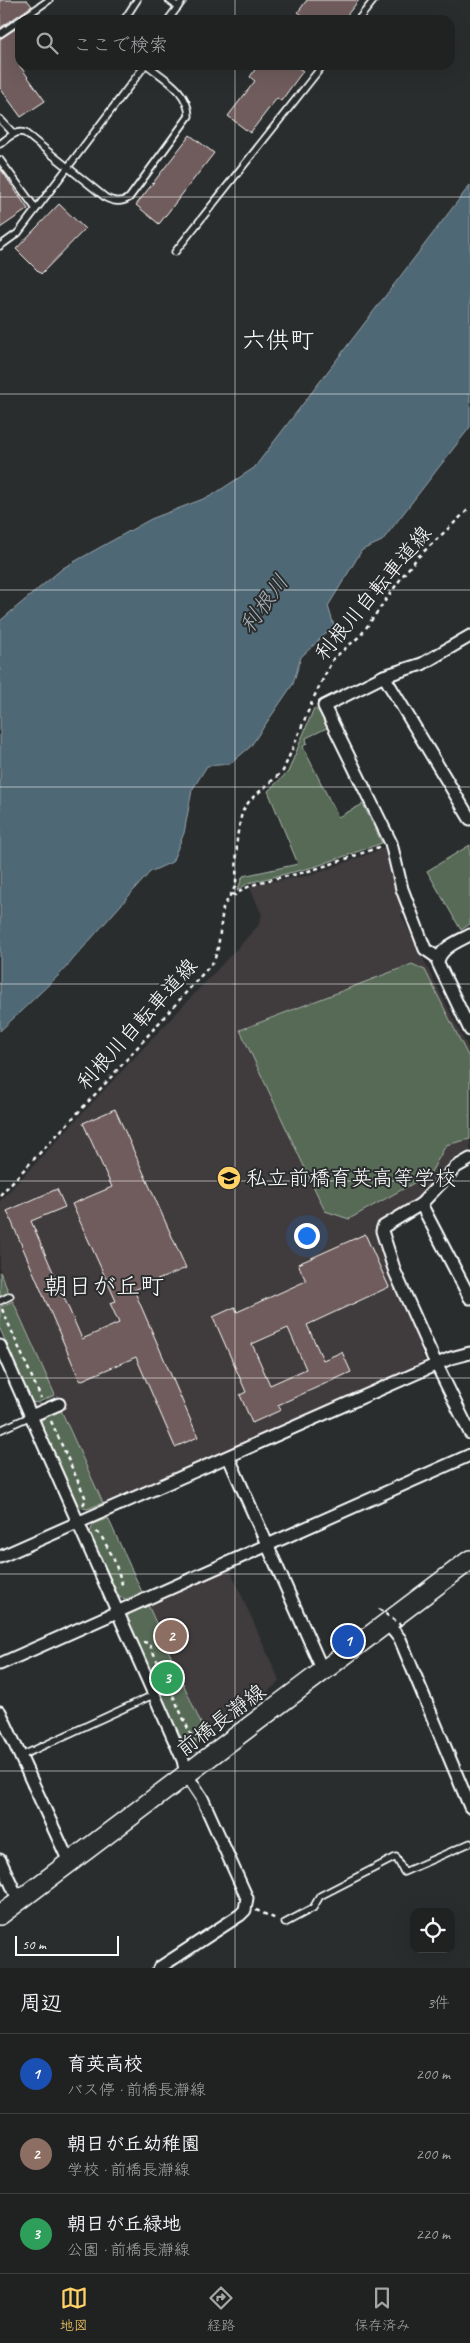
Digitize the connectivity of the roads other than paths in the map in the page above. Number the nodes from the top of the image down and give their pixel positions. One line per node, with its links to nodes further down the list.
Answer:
1 (48, 0): 7 (lane)
2 (137, 0): 8 (lane)
3 (169, 0): 6 (lane)
4 (183, 0): 6 (lane)
5 (374, 0): 10 (lane)
6 (178, 7): 9 (lane)
7 (27, 15)
8 (127, 15)
9 (172, 15)
10 (362, 15)
11 (15, 23): 12 (lane)
12 (0, 34)
13 (141, 70): 20 (lane)
14 (152, 70): 20 (lane)
15 (318, 70): 23 (lane)
16 (0, 119): 17 (lane)
17 (14, 134): 18 (lane); 20 (lane)
18 (0, 144)
19 (0, 160): 21 (lane)
20 (68, 167): 21 (lane)
21 (36, 209): 22 (lane)
22 (0, 246)
23 (176, 252)
24 (470, 636): 25 (street)
25 (384, 676): 26 (street); 28 (street)
26 (470, 819)
27 (470, 935): 28 (street)
28 (438, 958): 29 (street)
29 (470, 1030)
30 (470, 1159): 31 (street)
31 (422, 1204): 33 (street); 37 (street)
32 (10, 1296): 34 (lane)
33 (470, 1298)
34 (0, 1301)
35 (0, 1346): 39 (street)
36 (470, 1353): 37 (street)
37 (438, 1365): 41 (street); 43 (street)
38 (59, 1404): 39 (street)
39 (31, 1416): 40 (lane); 44 (street)
40 (0, 1430)
41 (470, 1433)
42 (470, 1455): 45 (street)
43 (229, 1458): 44 (street); 45 (street)
44 (77, 1522): 46 (street); 48 (street)
45 (267, 1545): 48 (street); 51 (street)
46 (0, 1558)
47 (470, 1560): 49 (main road, 前橋長瀞線)
48 (121, 1609): 50 (street); 52 (street)
49 (390, 1619): 51 (main road, 前橋長瀞線); 56 (street)
50 (0, 1664)
51 (324, 1671): 55 (main road, 前橋長瀞線)
52 (153, 1696): 54 (lane); 55 (street)
53 (0, 1712): 54 (street)
54 (22, 1756): 59 (street)
55 (186, 1774): 59 (main road, 前橋長瀞線); 63 (street)
56 (470, 1807)
57 (470, 1843): 62 (lane)
58 (0, 1860): 60 (street)
59 (70, 1864): 60 (main road, 前橋長瀞線)
60 (19, 1901): 61 (main road, 前橋長瀞線)
61 (0, 1915)
62 (285, 1923)
63 (174, 1965): 64 (street)
64 (159, 1968)

